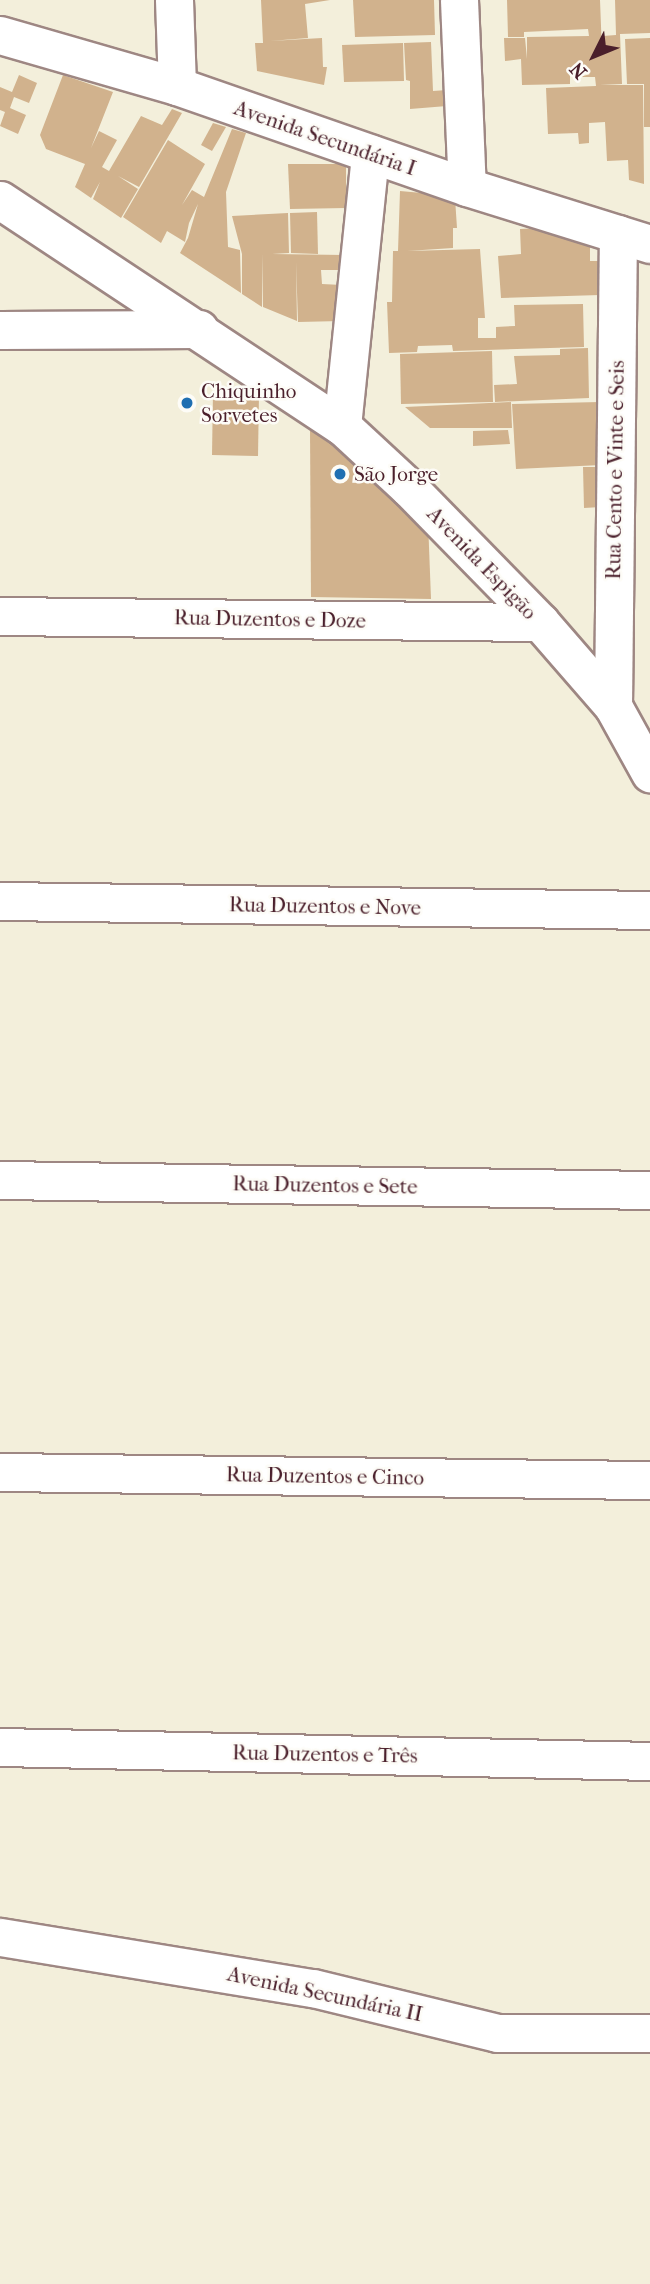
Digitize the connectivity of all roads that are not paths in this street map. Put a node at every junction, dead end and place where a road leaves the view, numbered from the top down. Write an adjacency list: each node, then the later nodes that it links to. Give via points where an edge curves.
1 (174, 0): 4 (street)
2 (459, 0): 6 (street)
3 (0, 34): 4 (street, Avenida Secundária I)
4 (177, 86): 5 (street, Avenida Secundária I)
5 (370, 153): 6 (street, Avenida Secundária I); 11 (street)
6 (467, 187): 8 (street, Avenida Secundária I)
7 (0, 200): 10 (street, Avenida Espigão)
8 (634, 239): 14 (street, Rua Cento e Vinte e Seis)
9 (0, 330): 10 (street)
10 (199, 330): 11 (street, Avenida Espigão)
11 (342, 426): 13 (street, Avenida Espigão)
12 (0, 616): 13 (street, Rua Duzentos e Doze)
13 (540, 622): 14 (street, Avenida Espigão)
14 (613, 706): 15 (street, Avenida Espigão)
15 (650, 773)
16 (0, 901): 17 (street, Rua Duzentos e Nove)
17 (650, 910)
18 (0, 1180): 19 (street, Rua Duzentos e Sete)
19 (650, 1190)
20 (0, 1472): 21 (street, Rua Duzentos e Cinco)
21 (650, 1480)
22 (0, 1747): 23 (street, Rua Duzentos e Três)
23 (650, 1761)
24 (0, 1937): 25 (street, Avenida Secundária II, via 313,1988 497,2033)
25 (650, 2033)

